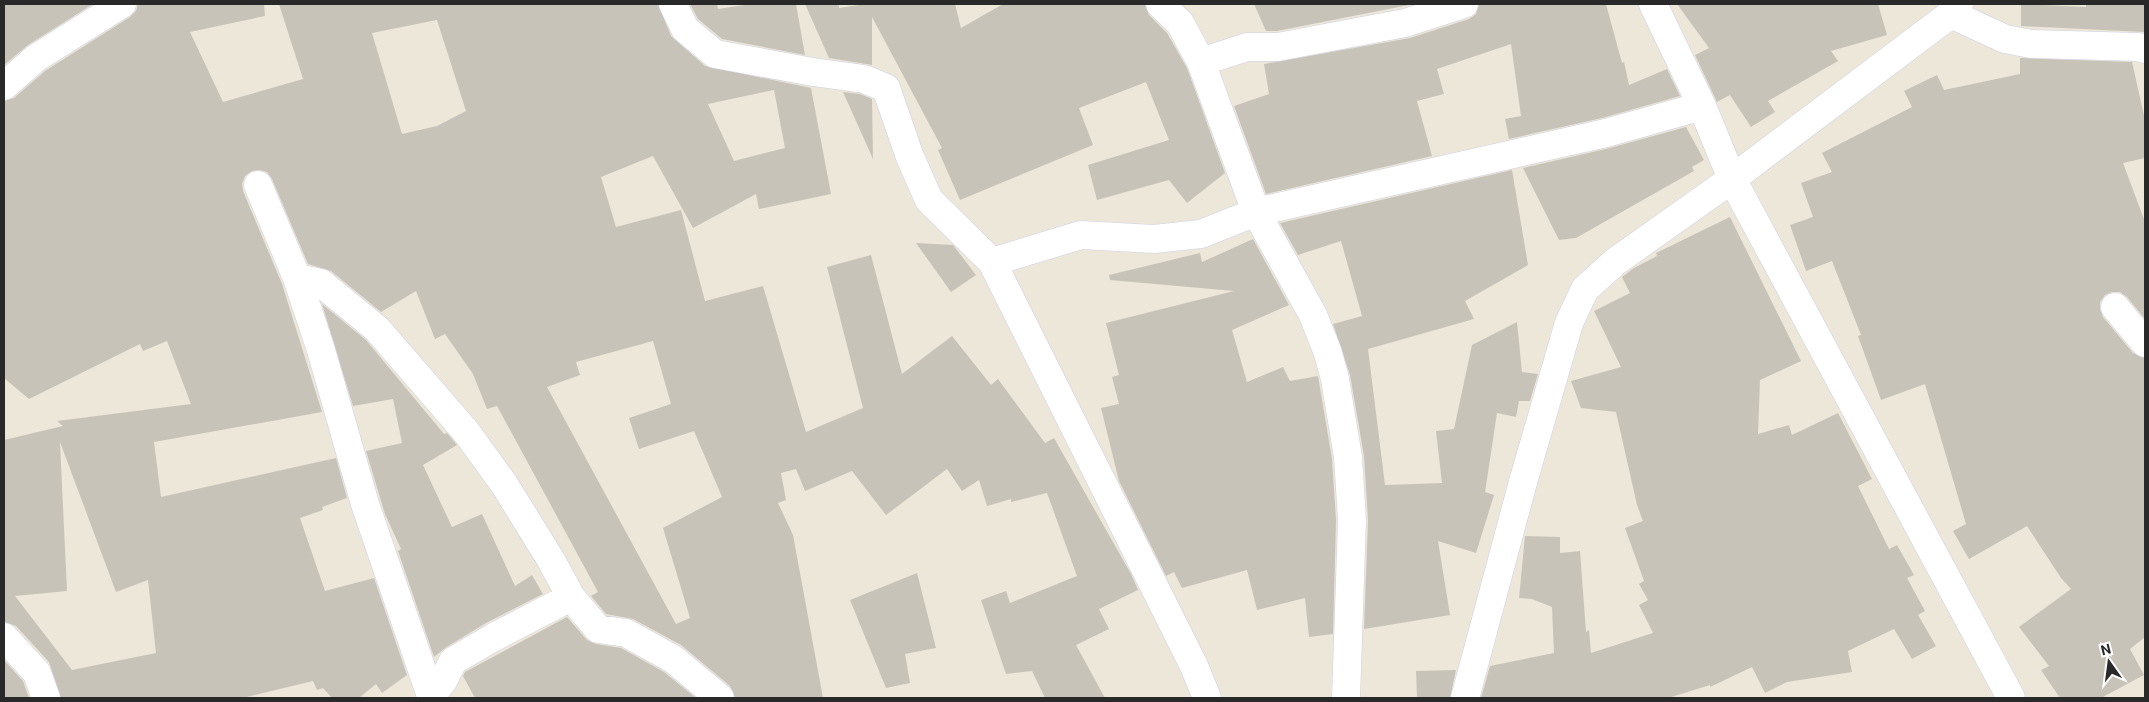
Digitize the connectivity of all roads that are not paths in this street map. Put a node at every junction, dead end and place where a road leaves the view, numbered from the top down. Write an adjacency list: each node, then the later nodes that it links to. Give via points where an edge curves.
1 (122, 4): 9 (street, via 36,58)
2 (673, 4): 14 (street, via 685,29 715,54 864,79 886,88 929,200)
3 (1160, 4): 8 (street, via 1180,23)
4 (1464, 4): 8 (street, via 1406,23 1278,48 1247,47)
5 (1653, 4): 10 (street)
6 (1955, 9): 7 (street, via 2005,39 2031,44); 11 (street)
7 (2145, 49)
8 (1201, 62): 13 (street)
9 (4, 86)
10 (1702, 106): 11 (street); 13 (street, via 1589,137)
11 (1732, 179): 25 (street, via 1615,262 1585,289 1566,333); 26 (street)
12 (258, 185): 15 (street)
13 (1256, 212): 14 (street, via 1201,234 1154,239 1081,235); 24 (street, via 1313,315 1335,379 1348,457 1352,520)
14 (992, 262): 23 (street)
15 (297, 278): 18 (street, via 321,283 377,329 467,433 504,484); 20 (street, via 365,504)
16 (2115, 307): 17 (street)
17 (2145, 343)
18 (570, 597): 20 (street, via 453,661); 22 (street, via 598,629 626,633 665,655 695,675)
19 (4, 637): 21 (street, via 37,673)
20 (431, 697)
21 (46, 698)
22 (720, 698)
23 (1207, 698)
24 (1346, 698)
25 (1465, 698)
26 (2011, 698)

